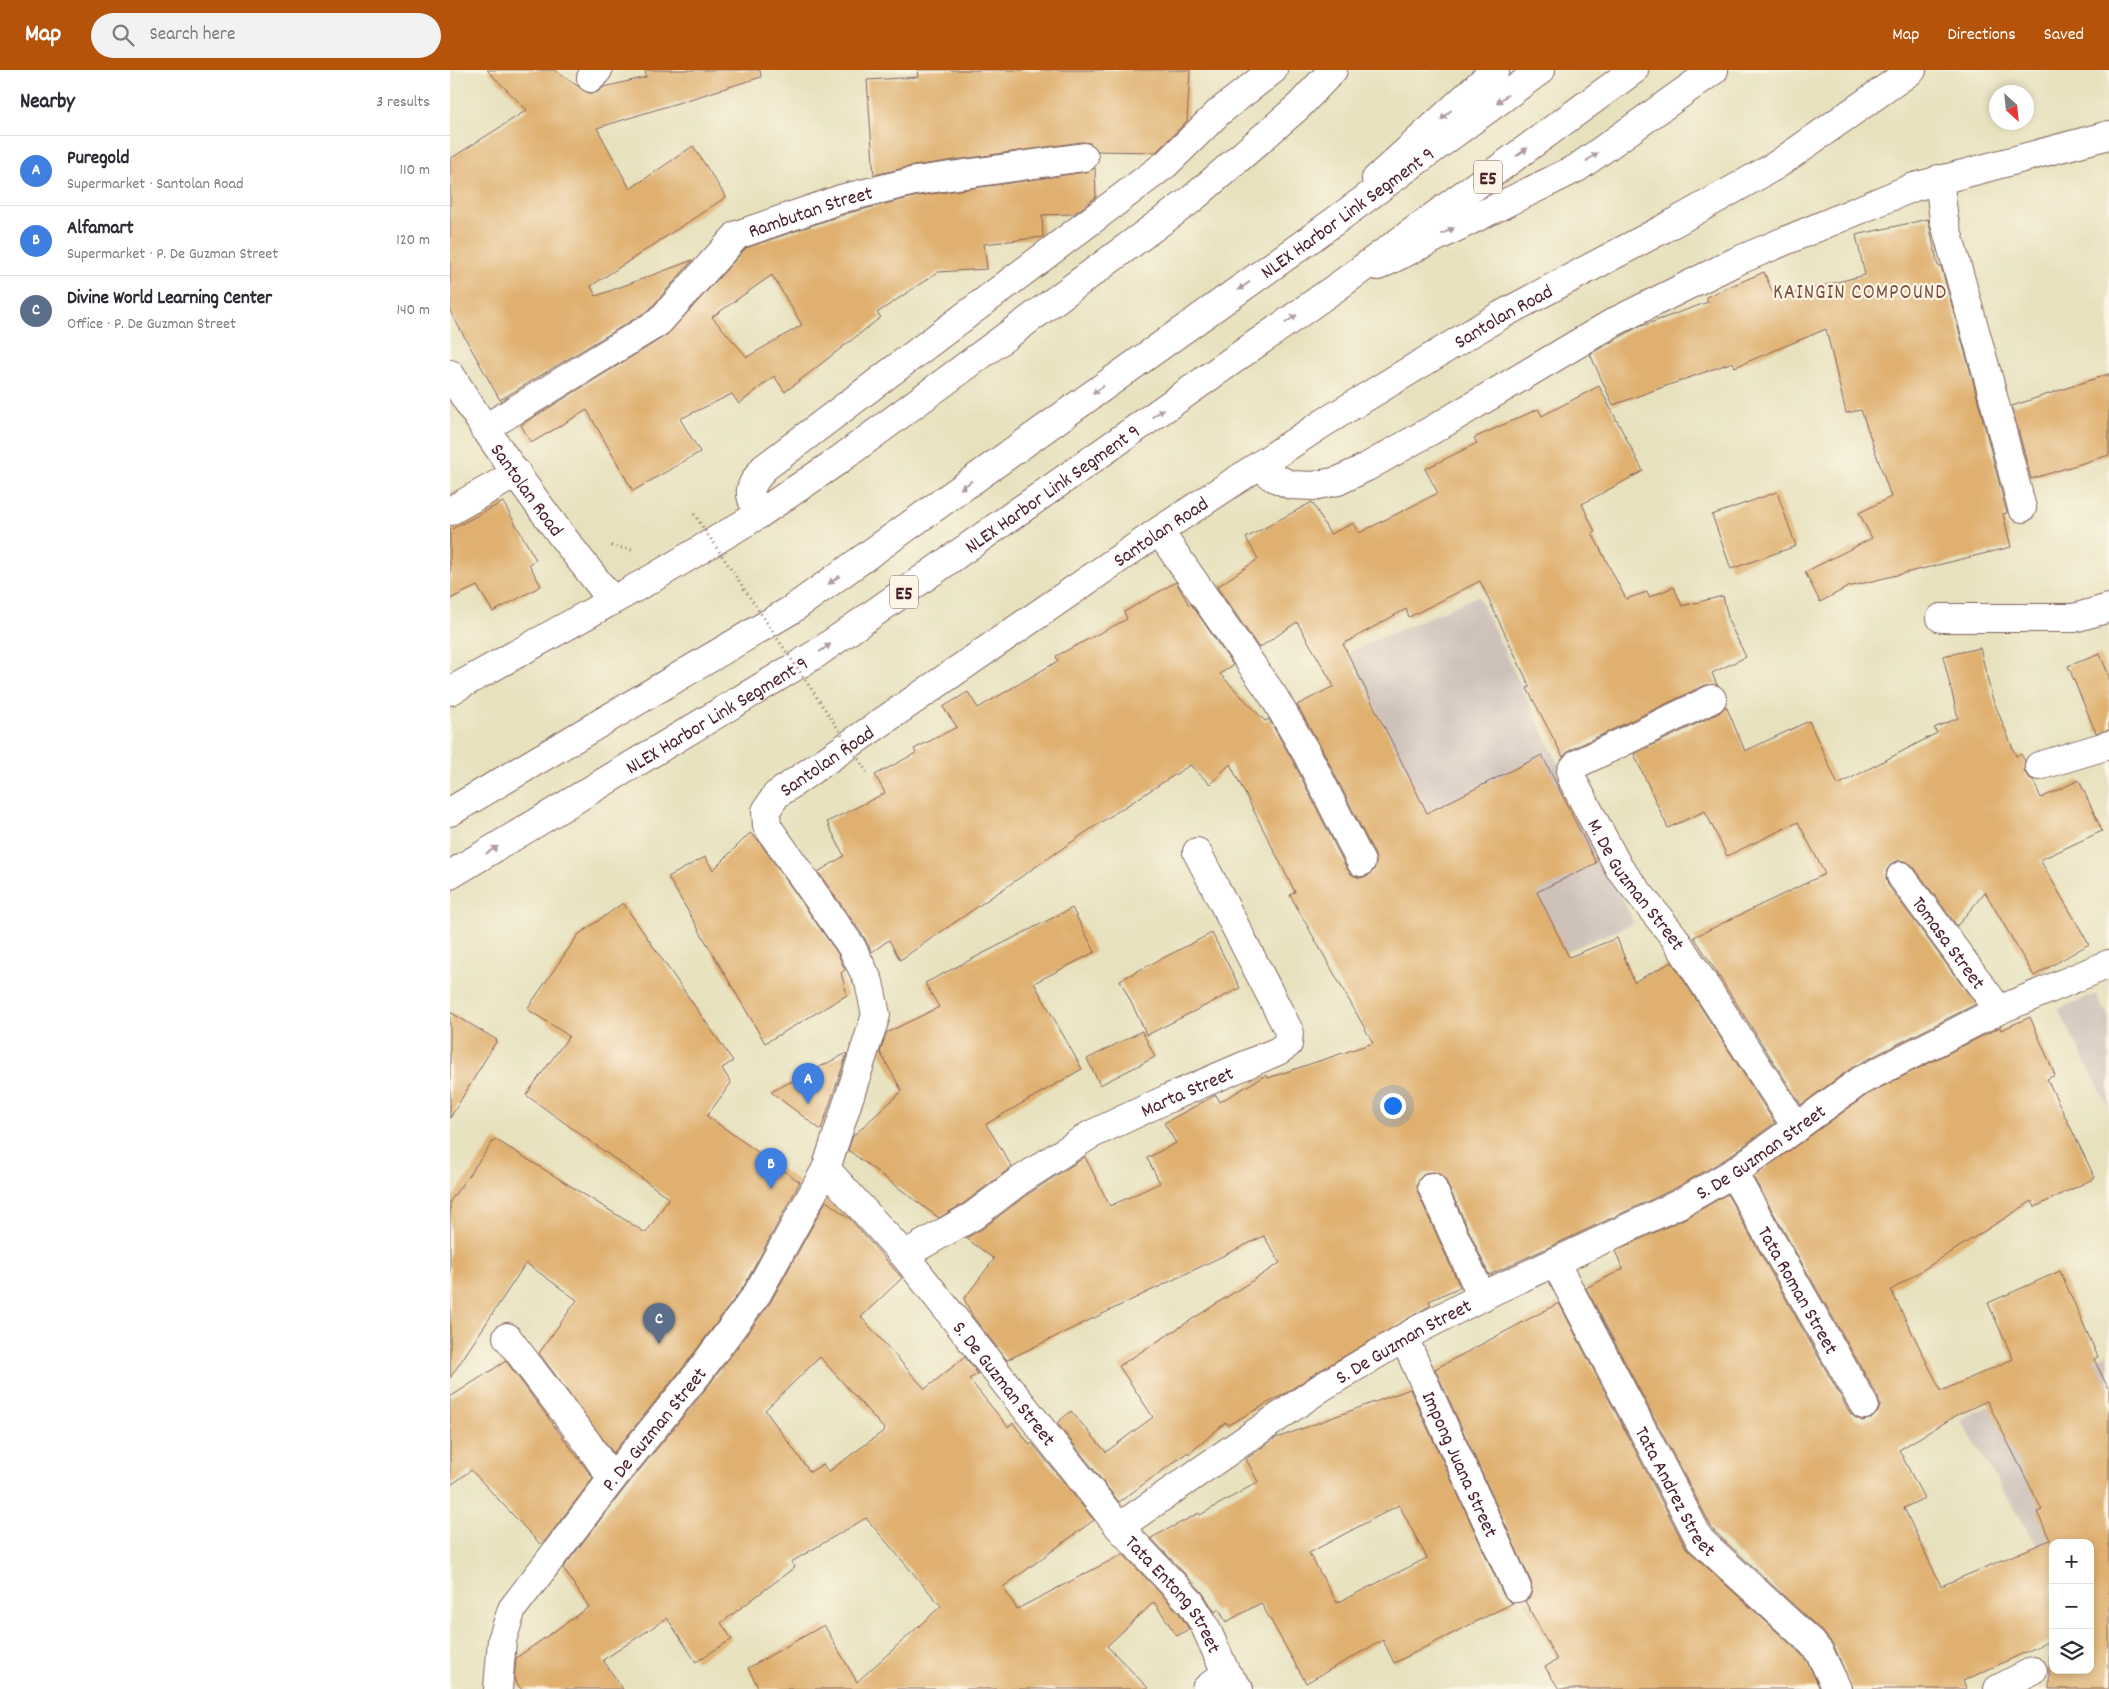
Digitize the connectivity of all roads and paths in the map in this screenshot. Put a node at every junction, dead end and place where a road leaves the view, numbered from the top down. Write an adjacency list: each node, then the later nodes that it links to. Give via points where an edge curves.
1 (1273, 70): 20 (main road, via 1219,112 1166,164 764,468 752,483 749,494)
2 (1333, 70): 20 (main road, via 1299,106 1192,199 839,460)
3 (1495, 70): 11 (main road, E5, one-way to 11)
4 (1541, 70): 11 (main road, NLEX Harbor Link Segment 9 / E5, one-way to 11)
5 (1634, 70): 12 (main road, NLEX Harbor Link Segment 9 / E5, one-way to 5)
6 (1714, 70): 12 (main road, E5, one-way to 6, via 1577,168)
7 (1912, 70): 15 (main road, Santolan Road, via 1775,166 1501,315 1325,422)
8 (2109, 135): 10 (main road)
9 (1084, 157): 14 (main road, Rambutan Street, via 915,181 844,198 737,235 659,322)
10 (1939, 180): 15 (main road, via 1914,187 1737,261 1614,322 1338,481 1313,486 1291,485 1271,476); 17 (main road, via 1944,220)
11 (1313, 237): 30 (main road, NLEX Harbor Link Segment 9 / E5, one-way to 30, via 791,610)
12 (1341, 284): 33 (main road, NLEX Harbor Link Segment 9 / E5, one-way to 12, via 816,654)
13 (450, 374): 14 (main road, Santolan Road)
14 (484, 429): 16 (main road, Santolan Road)
15 (1261, 465): 21 (main road, Santolan Road)
16 (517, 474): 18 (main road); 22 (main road, Santolan Road)
17 (2022, 508)
18 (450, 511)
19 (694, 514): 29 (path, bridge)
20 (758, 515): 22 (main road)
21 (1158, 531): 32 (main road, via 1274,698 1307,754); 38 (main road, Santolan Road, via 776,796 766,811 768,826 851,946 869,982 876,1016)
22 (612, 600): 25 (main road)
23 (2109, 608): 24 (main road, via 2074,618)
24 (1941, 618)
25 (450, 691)
26 (1712, 699): 37 (main road, M. De Guzman Street, via 1577,764 1571,771 1572,779 1619,868 1674,937)
27 (2109, 745): 28 (main road)
28 (2039, 766)
29 (867, 772)
30 (450, 812)
31 (1196, 852): 41 (main road, Marta Street, via 1289,1031 1288,1044 1090,1135 972,1216)
32 (1361, 862)
33 (450, 875)
34 (1901, 876): 36 (main road, Tomasa Street)
35 (2109, 964): 36 (main road, S. De Guzman Street)
36 (1999, 1010): 37 (main road, S. De Guzman Street, via 1860,1081)
37 (1797, 1128): 39 (main road, S. De Guzman Street)
38 (826, 1169): 41 (main road, S. De Guzman Street); 47 (main road, P. De Guzman Street, via 757,1294 697,1375)
39 (1732, 1173): 42 (main road, S. De Guzman Street, via 1681,1203); 46 (main road, Tata Roman Street)
40 (1432, 1187): 43 (main road)
41 (904, 1255): 48 (main road, S. De Guzman Street)
42 (1555, 1262): 43 (main road, S. De Guzman Street); 53 (main road, Tata Andrez Street, via 1700,1540 1812,1643)
43 (1482, 1297): 45 (main road, S. De Guzman Street)
44 (507, 1337): 47 (main road)
45 (1404, 1338): 48 (main road, S. De Guzman Street, via 1322,1386); 49 (main road, Impong Juana Street)
46 (1864, 1405)
47 (612, 1478): 52 (main road, P. De Guzman Street, via 512,1609 502,1640)
48 (1119, 1527): 51 (main road, Tata Entong Street, via 1191,1603 1204,1624)
49 (1517, 1588)
50 (2033, 1671): 54 (main road)
51 (1224, 1684)
52 (498, 1689)
53 (1837, 1689)
54 (1998, 1689)

